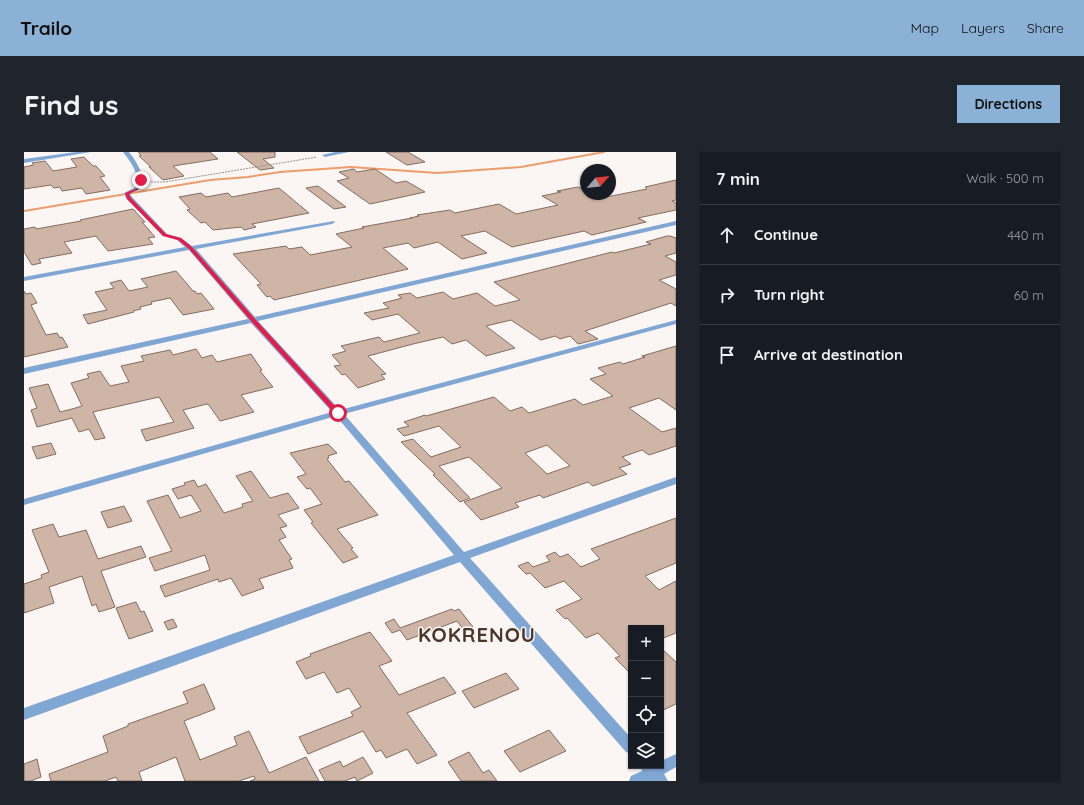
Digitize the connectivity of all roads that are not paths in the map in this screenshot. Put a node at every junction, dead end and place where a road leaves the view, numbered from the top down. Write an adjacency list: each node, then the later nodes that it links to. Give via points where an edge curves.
1 (88, 152): 5 (street)
2 (126, 152): 8 (street, via 141,180 140,188 127,193 129,198 165,235 179,239)
3 (346, 152): 4 (street)
4 (325, 155)
5 (24, 161)
6 (332, 222): 8 (street)
7 (676, 223): 10 (street)
8 (191, 248): 9 (street); 10 (street)
9 (24, 279)
10 (253, 320): 12 (street); 13 (street)
11 (676, 322): 13 (street)
12 (24, 371)
13 (338, 413): 15 (street); 16 (street)
14 (676, 480): 16 (street)
15 (24, 502)
16 (461, 556): 17 (street); 18 (street)
17 (24, 714)
18 (628, 745)
19 (676, 760): 20 (street)
20 (654, 773): 21 (street)
21 (636, 781)

